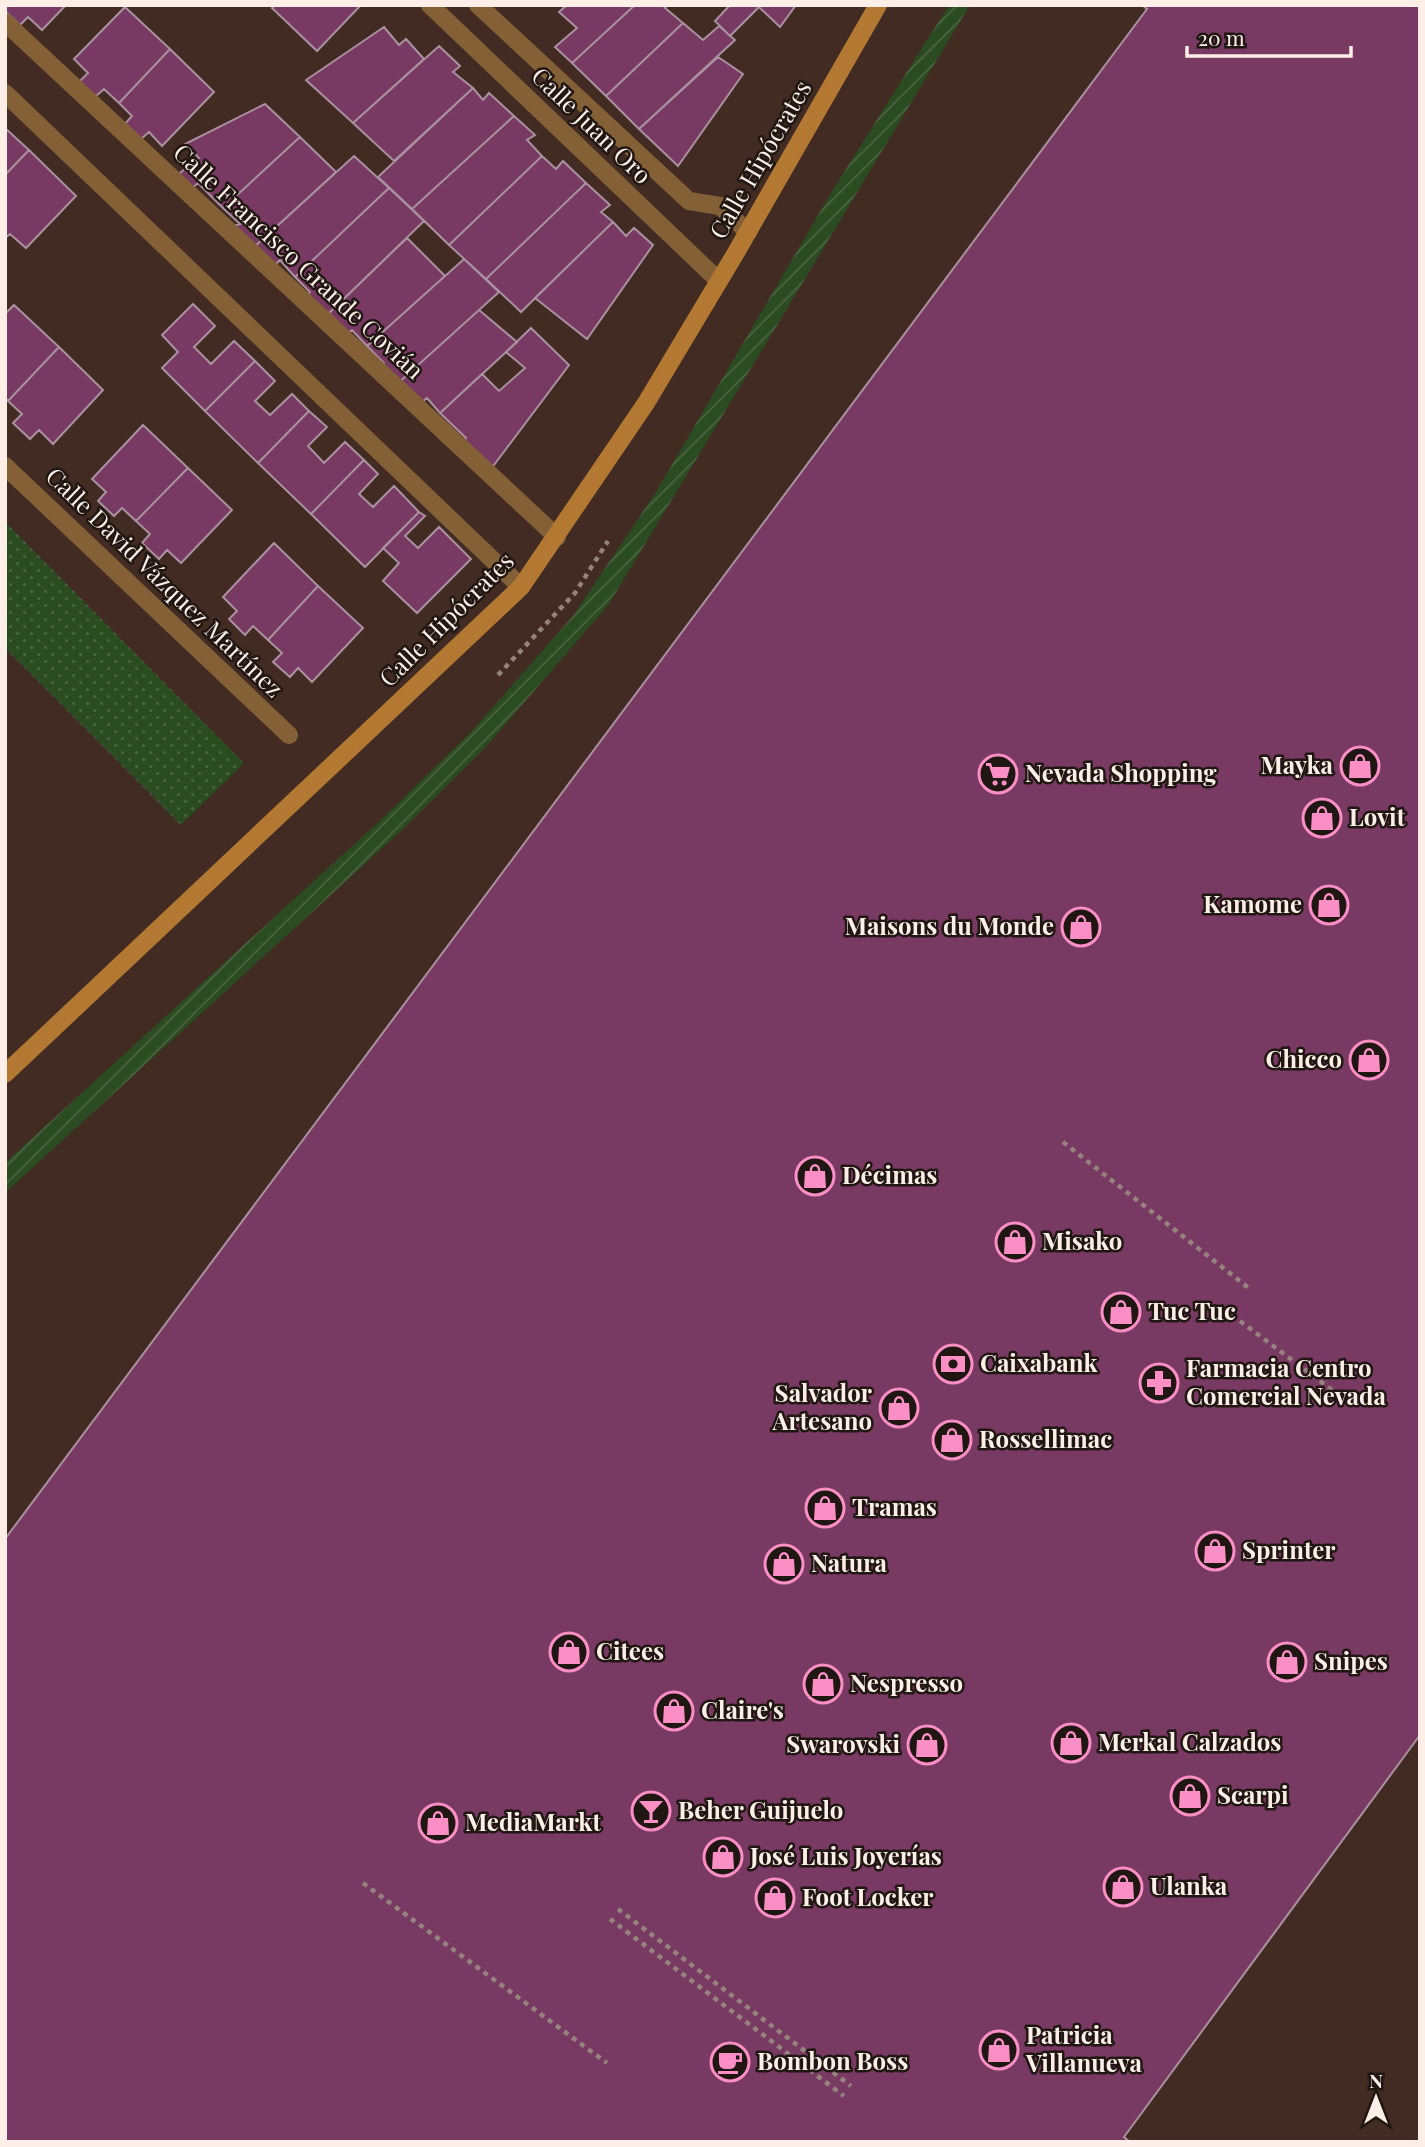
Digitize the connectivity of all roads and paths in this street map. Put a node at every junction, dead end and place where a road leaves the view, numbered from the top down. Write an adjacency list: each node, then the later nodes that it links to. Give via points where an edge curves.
1 (430, 5): 7 (street, Calle Juan Oro)
2 (478, 5): 6 (street, Calle Juan Oro, via 689,201 720,205)
3 (878, 5): 6 (street, Calle Hipócrates)
4 (5, 22): 9 (street, Calle Francisco Grande Covián)
5 (5, 93): 11 (street)
6 (748, 232): 7 (street, Calle Hipócrates)
7 (719, 281): 9 (street, Calle Hipócrates, via 646,403)
8 (5, 466): 13 (street, Calle David Vázquez Martínez)
9 (556, 537): 11 (street, Calle Hipócrates)
10 (608, 541): 12 (path, via 575,593)
11 (521, 587): 14 (street, Calle Hipócrates)
12 (498, 675)
13 (289, 735)
14 (5, 1074)
15 (1063, 1142): 16 (path)
16 (1250, 1289)
17 (1232, 1315): 18 (path)
18 (1336, 1393)
19 (363, 1883): 22 (path)
20 (618, 1909): 23 (path)
21 (610, 1919): 24 (path)
22 (607, 2063)
23 (851, 2086)
24 (844, 2096)

